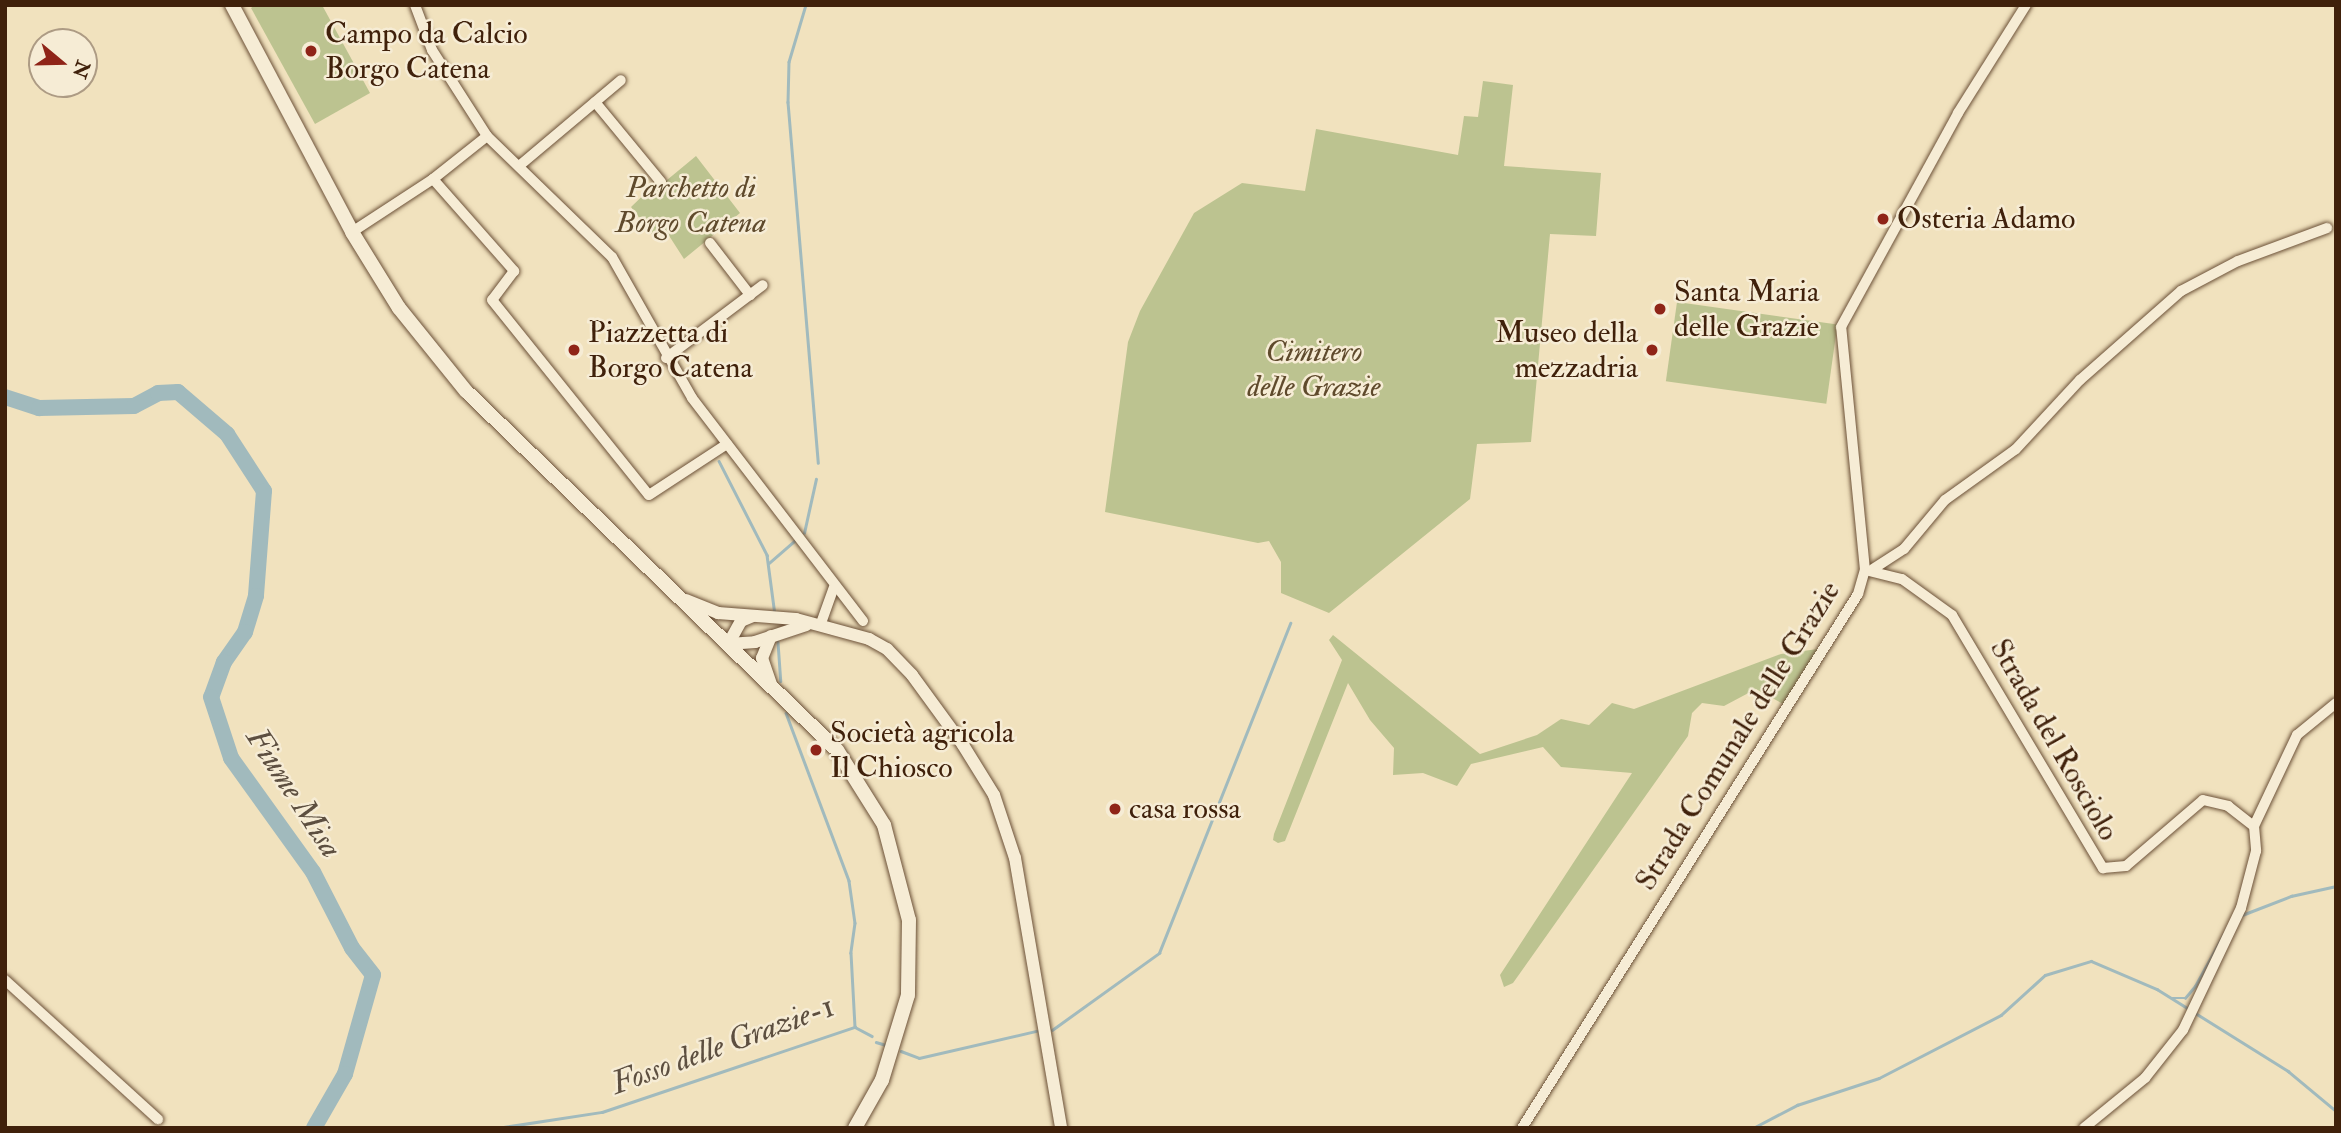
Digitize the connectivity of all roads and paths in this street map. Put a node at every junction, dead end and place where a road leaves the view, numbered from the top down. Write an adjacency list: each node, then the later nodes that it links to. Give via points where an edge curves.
1 (232, 5): 11 (main road)
2 (415, 5): 6 (street, via 432,50)
3 (2026, 5): 17 (street, Strada Comunale delle Grazie, via 1958,113 1841,327)
4 (621, 80): 5 (street)
5 (595, 102): 7 (street); 9 (street)
6 (487, 136): 7 (street); 8 (street)
7 (519, 166): 15 (street, via 612,257)
8 (433, 179): 11 (street); 16 (street, via 514,271 492,300 649,495)
9 (661, 182)
10 (2327, 228): 17 (street, via 2238,261 2180,291 2080,380 2016,449 1945,500 1904,549)
11 (352, 232): 19 (main road, via 399,308 466,391)
12 (710, 243): 14 (street)
13 (763, 285): 14 (street)
14 (750, 295): 15 (street)
15 (666, 358): 16 (street)
16 (727, 444): 18 (street)
17 (1869, 569): 27 (street, Strada del Rosciolo, via 1909,583 1952,615 2103,868 2126,866 2203,800 2228,806); 32 (street, Strada Comunale delle Grazie, via 1858,594)
18 (834, 587): 21 (street); 22 (street)
19 (674, 593): 20 (street, via 702,609); 24 (main road)
20 (753, 616): 22 (street); 24 (street, via 741,621)
21 (863, 621)
22 (820, 626): 23 (street, via 801,625); 31 (street, via 852,633 887,649 912,675 994,795 1015,858)
23 (771, 636): 24 (street); 25 (street, via 763,667)
24 (728, 644): 25 (main road)
25 (775, 691): 30 (main road, via 837,750 858,780 884,825 905,892 908,995 882,1080)
26 (2336, 703): 27 (street, via 2297,735)
27 (2253, 826): 33 (street, via 2256,851 2241,908 2183,1030 2145,1078)
28 (5, 980): 29 (street)
29 (158, 1119)
30 (855, 1128)
31 (1061, 1128)
32 (1522, 1128)
33 (2084, 1128)

